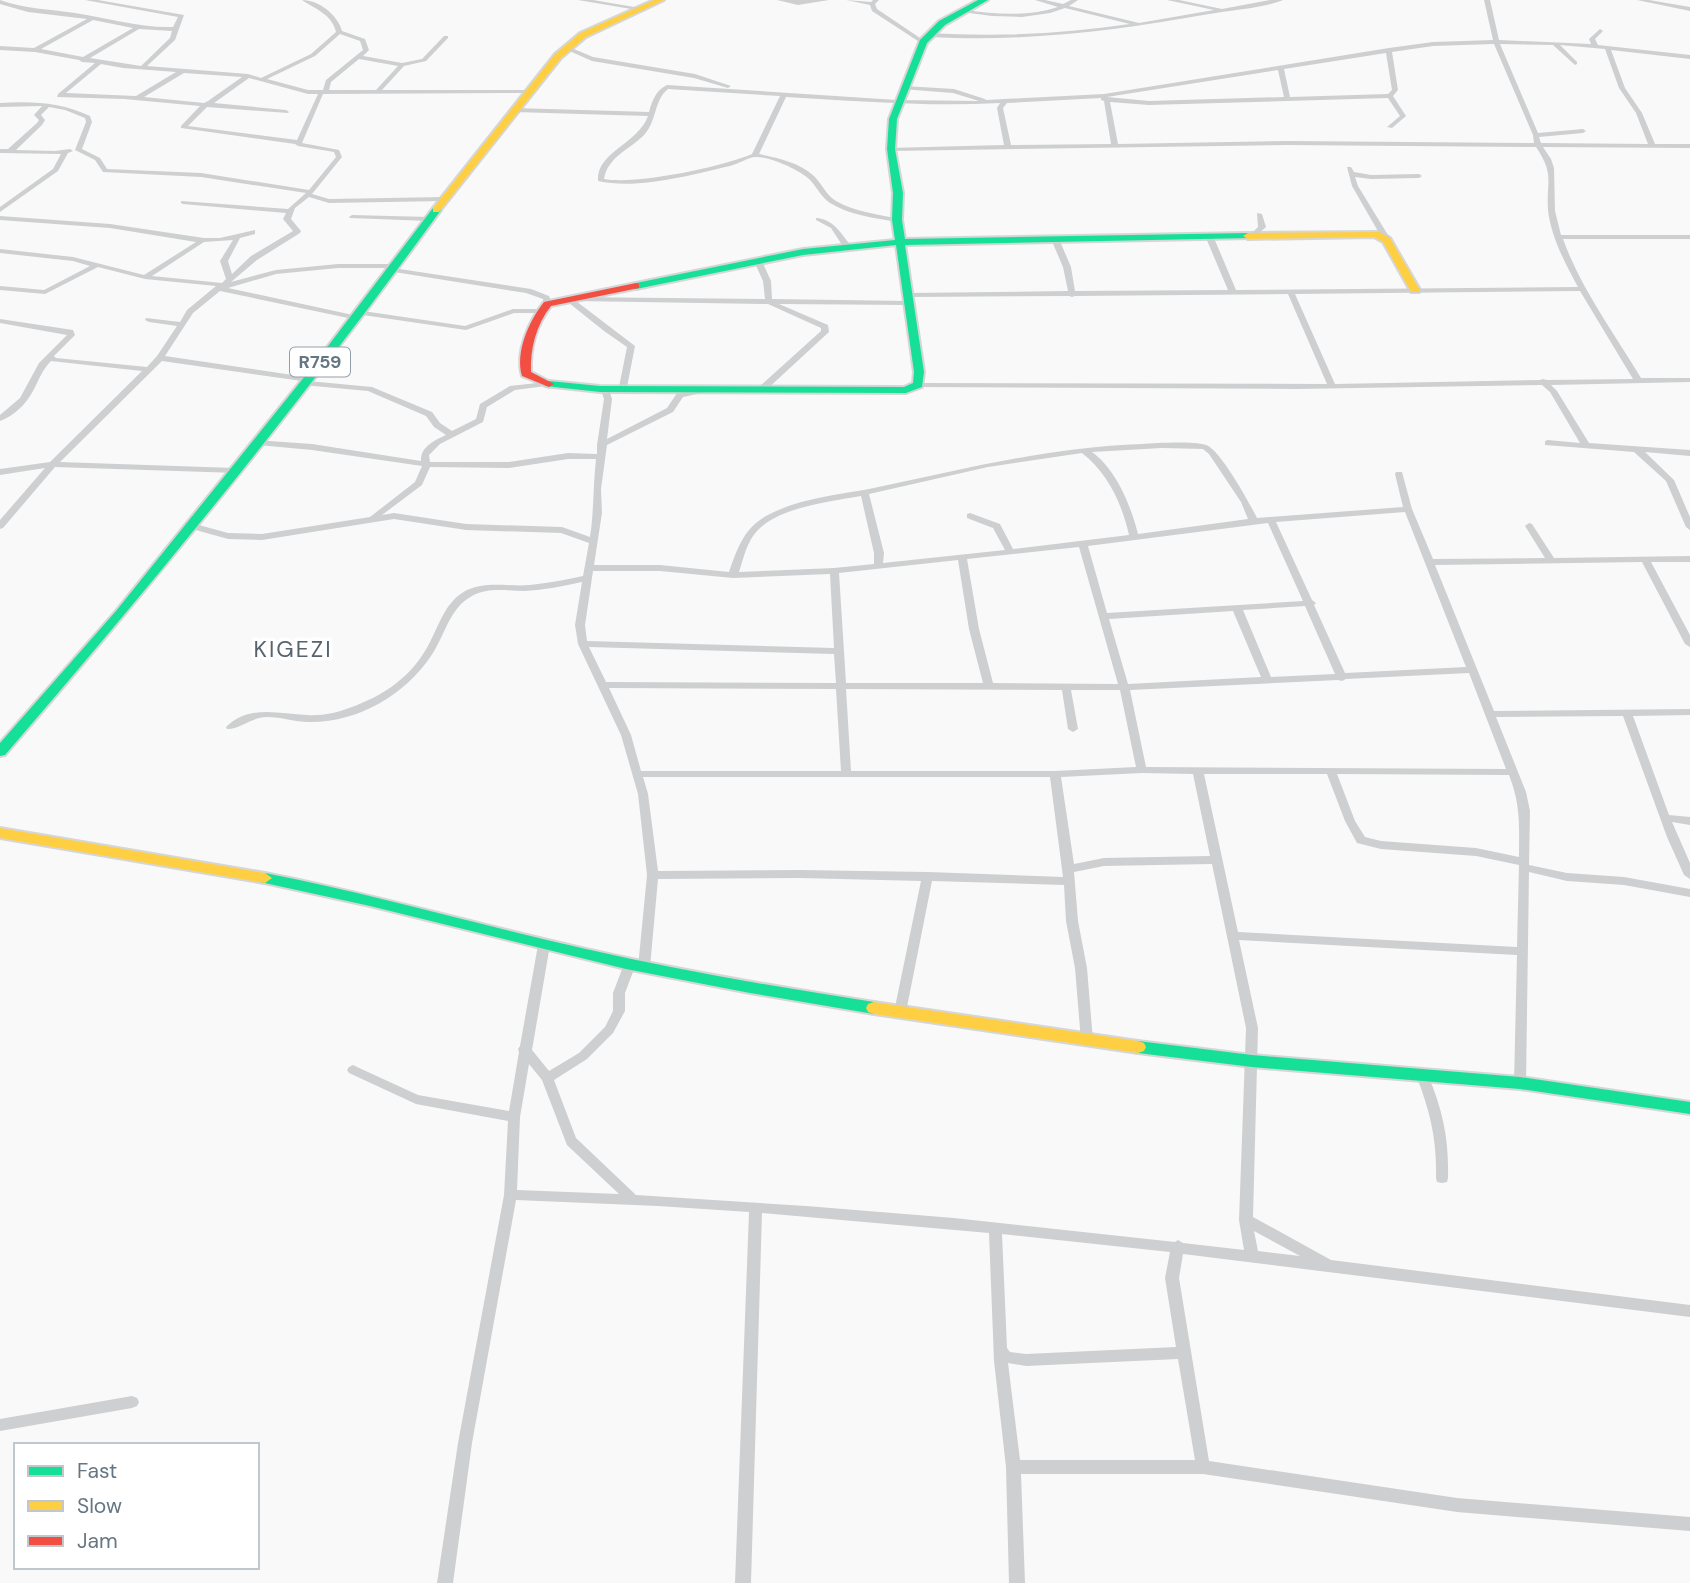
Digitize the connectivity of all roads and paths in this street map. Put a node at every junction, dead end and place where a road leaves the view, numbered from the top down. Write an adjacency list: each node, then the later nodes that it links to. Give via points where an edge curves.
1 (88, 0): 25 (street, via 179,14)
2 (305, 0): 26 (street, via 331,16)
3 (581, 0): 18 (street)
4 (660, 0): 18 (street, R759)
5 (780, 0): 6 (street)
6 (826, 0)
7 (849, 0): 16 (street)
8 (984, 0): 21 (street)
9 (1038, 0): 17 (street)
10 (1075, 0): 17 (street)
11 (1170, 0): 20 (street)
12 (1278, 0): 20 (street)
13 (1487, 0): 30 (street)
14 (1640, 0): 19 (street)
15 (1, 1): 22 (street, via 22,10)
16 (874, 2): 29 (street, via 874,10)
17 (1066, 7): 21 (street, via 1030,13); 23 (street)
18 (643, 9): 35 (street, R759, via 598,27)
19 (1690, 9)
20 (1224, 10): 23 (street)
21 (965, 12): 29 (street, via 942,23)
22 (91, 19): 24 (street); 36 (street)
23 (1144, 26): 29 (street, via 1021,38)
24 (136, 29): 25 (street); 40 (street)
25 (175, 29): 44 (street, via 173,39)
26 (339, 32): 38 (street, via 366,43); 48 (street, via 313,55)
27 (1600, 32): 32 (street, via 1592,39)
28 (446, 37): 43 (street, via 424,60)
29 (926, 39): 49 (street)
30 (1496, 42): 31 (street); 37 (street); 72 (street)
31 (1550, 43): 32 (street); 42 (street, via 1562,48)
32 (1595, 46): 33 (street)
33 (1607, 47): 39 (street); 78 (street, via 1622,88)
34 (0, 48): 36 (street)
35 (567, 48): 50 (street, R759); 51 (street, via 592,59 695,76)
36 (35, 50): 40 (street)
37 (1389, 50): 45 (street); 57 (street, via 1395,90)
38 (360, 57): 43 (street); 52 (street, via 328,80)
39 (1690, 57)
40 (82, 60): 41 (street)
41 (100, 62): 44 (street); 54 (street)
42 (1575, 63)
43 (402, 65): 53 (street)
44 (143, 67): 46 (street)
45 (1281, 68): 56 (street); 59 (street)
46 (184, 70): 47 (street); 58 (street)
47 (248, 76): 48 (street); 63 (street)
48 (263, 79): 52 (street, via 298,91)
49 (904, 88): 61 (street); 64 (street, via 954,91)
50 (529, 91): 53 (street); 67 (street, R759)
51 (751, 92): 55 (street); 69 (street, via 667,87)
52 (323, 93): 53 (street); 73 (street)
53 (376, 93)
54 (60, 95): 58 (street); 66 (street)
55 (784, 95): 61 (street); 83 (street)
56 (1090, 96): 60 (street); 62 (street)
57 (1390, 96): 59 (street); 70 (street, via 1403,116)
58 (138, 98): 63 (street)
59 (1287, 99): 60 (street)
60 (1107, 100): 75 (street)
61 (897, 102): 64 (street); 79 (street)
62 (1005, 102): 64 (street); 77 (street, via 1000,108)
63 (209, 103): 68 (street); 73 (street, via 182,126)
64 (988, 103)
65 (0, 105): 66 (street)
66 (50, 105): 74 (street, via 88,117); 81 (street, via 37,115 40,124)
67 (514, 110): 69 (street); 86 (street, R759)
68 (286, 112)
69 (650, 114): 83 (street, via 646,129 618,152 600,180 611,184 638,181)
70 (1390, 127)
71 (1583, 131): 72 (street)
72 (1536, 139): 75 (street); 78 (street); 99 (street, via 1551,165 1552,212)
73 (298, 142): 85 (street, via 340,154)
74 (78, 146): 82 (street); 85 (street, via 79,152 99,160 105,171 201,175)
75 (1115, 146): 77 (street)
76 (1690, 146): 78 (street)
77 (1008, 147): 79 (street)
78 (1653, 147)
79 (891, 149): 95 (street)
80 (0, 151): 81 (street)
81 (9, 152): 82 (street)
82 (65, 152): 88 (street, via 55,170)
83 (755, 155): 95 (street, via 789,163 813,178 822,194 834,202)
84 (1419, 176): 103 (street, via 1371,177 1350,171)
85 (309, 193): 86 (street, via 329,201); 89 (street)
86 (444, 199): 93 (street, R759)
87 (183, 202): 89 (street)
88 (0, 210)
89 (290, 211): 112 (street, via 287,219 297,232 254,258)
90 (1258, 214): 97 (street, via 1262,228)
91 (352, 217): 93 (street)
92 (0, 218): 104 (street, via 124,228)
93 (429, 219): 110 (street, R759)
94 (818, 219): 106 (street, via 833,227)
95 (897, 220): 105 (street)
96 (253, 232): 101 (street)
97 (1253, 236): 98 (street); 103 (street, via 1376,234)
98 (1210, 237): 102 (street); 117 (street)
99 (1560, 237): 100 (street); 114 (street)
100 (1690, 237)
101 (237, 239): 104 (street); 112 (street, via 225,261)
102 (1055, 239): 105 (street); 118 (street)
103 (1387, 240): 115 (street)
104 (201, 242): 111 (street)
105 (902, 242): 106 (street); 120 (street)
106 (847, 246): 108 (street)
107 (0, 251): 109 (street)
108 (758, 261): 119 (street); 121 (street)
109 (95, 266): 111 (street); 113 (street, via 45,292)
110 (389, 268): 112 (street, via 310,268); 122 (street, via 528,291 546,298); 123 (street, R759)
111 (145, 278): 112 (street)
112 (224, 284): 123 (street); 126 (street)
113 (0, 288)
114 (1581, 289): 115 (street); 130 (street)
115 (1415, 290): 116 (street)
116 (1290, 291): 117 (street); 137 (street)
117 (1233, 292): 118 (street)
118 (1072, 295): 120 (street)
119 (568, 299): 121 (street); 122 (street); 138 (street, via 631,346)
120 (908, 299): 121 (street); 136 (street)
121 (772, 303): 139 (street, via 822,323 825,332)
122 (545, 307): 123 (street, via 513,311 467,328 388,314); 134 (street, via 524,370)
123 (354, 315): 132 (street, R759)
124 (149, 320): 126 (street)
125 (0, 321): 127 (street, via 71,333)
126 (180, 324): 128 (street)
127 (50, 358): 129 (street); 142 (street, via 40,367 28,393)
128 (160, 358): 129 (street); 132 (street)
129 (146, 369): 151 (street)
130 (1638, 380): 131 (street); 133 (street)
131 (1685, 380): 135 (street)
132 (304, 381): 143 (street, via 369,389 429,414); 144 (street, R759)
133 (1543, 381): 137 (street); 146 (street)
134 (546, 384): 140 (street); 143 (street, via 502,392 483,406 480,421)
135 (1690, 385)
136 (918, 386): 137 (street); 139 (street, via 906,390)
137 (1332, 386)
138 (623, 387): 140 (street); 141 (street)
139 (762, 388): 141 (street)
140 (600, 389): 148 (street, via 608,399)
141 (705, 390): 148 (street, via 680,395 670,410)
142 (0, 419)
143 (452, 435): 152 (street, via 429,449)
144 (258, 442): 152 (street); 153 (street, R759)
145 (1548, 443): 146 (street)
146 (1586, 446): 147 (street)
147 (1637, 450): 150 (street); 166 (street, via 1670,480)
148 (601, 451): 152 (street, via 509,465); 168 (street)
149 (1086, 452): 156 (street, via 1010,460); 162 (street, via 1205,447); 167 (street, via 1096,458 1119,497)
150 (1690, 453)
151 (53, 464): 153 (street); 154 (street); 158 (street)
152 (424, 464): 160 (street, via 419,483)
153 (233, 471): 163 (street, R759)
154 (0, 472)
155 (1399, 474): 157 (street)
156 (864, 492): 176 (street); 179 (street, via 761,523 746,537)
157 (1408, 509): 161 (street); 175 (street)
158 (4, 516): 164 (street)
159 (970, 516): 170 (street, via 997,526)
160 (374, 517): 163 (street, via 262,537 228,536); 168 (street, via 435,520 466,527 562,530)
161 (1271, 520): 162 (street); 180 (street, via 1286,560)
162 (1254, 522): 167 (street)
163 (188, 525): 199 (street, R759, via 120,614)
164 (0, 526)
165 (1529, 526): 174 (street)
166 (1690, 527)
167 (1134, 537): 169 (street)
168 (592, 541): 178 (street)
169 (1083, 544): 170 (street); 182 (street)
170 (1011, 553): 171 (street)
171 (961, 559): 176 (street); 191 (street)
172 (1644, 559): 173 (street); 174 (street); 184 (street)
173 (1690, 559)
174 (1550, 561): 175 (street)
175 (1430, 562): 186 (street)
176 (878, 565): 177 (street)
177 (834, 571): 179 (street); 185 (street)
178 (587, 573): 179 (street, via 660,568); 183 (street, via 580,625); 197 (street, via 543,586 483,587 468,593 455,601 432,648 415,668 390,694 375,702 322,718 257,714)
179 (733, 575)
180 (1311, 603): 181 (street); 187 (street)
181 (1237, 608): 182 (street); 188 (street)
182 (1104, 616): 193 (street)
183 (583, 644): 185 (street); 189 (street)
184 (1690, 644)
185 (840, 651): 190 (street)
186 (1472, 670): 187 (street); 196 (street)
187 (1342, 678): 188 (street)
188 (1267, 679): 193 (street)
189 (603, 685): 190 (street); 204 (street, via 626,735)
190 (842, 687): 191 (street); 203 (street)
191 (989, 687): 192 (street)
192 (1066, 687): 193 (street); 198 (street)
193 (1124, 687): 200 (street)
194 (1690, 712): 195 (street)
195 (1627, 713): 196 (street); 207 (street)
196 (1490, 714): 202 (street)
197 (231, 727)
198 (1073, 729)
199 (0, 752)
200 (1142, 771): 201 (street); 205 (street)
201 (1198, 771): 206 (street); 210 (street)
202 (1513, 772): 206 (street); 211 (street, via 1525,811)
203 (846, 773): 204 (street); 205 (street)
204 (637, 774): 212 (street)
205 (1055, 774): 213 (street)
206 (1332, 774): 211 (street, via 1361,839 1381,845 1476,852)
207 (1666, 818): 208 (street); 214 (street)
208 (1690, 821)
209 (0, 832): 218 (street, via 280,881 419,911)
210 (1218, 859): 213 (street, via 1104,862); 217 (street)
211 (1523, 864): 216 (street, via 1567,877); 219 (street)
212 (653, 875): 215 (street); 220 (street)
213 (1068, 875): 215 (street); 222 (street)
214 (1690, 875)
215 (928, 876): 221 (street)
216 (1690, 893)
217 (1234, 936): 219 (street); 224 (street, via 1252,1028)
218 (544, 945): 220 (street); 223 (street)
219 (1522, 951): 228 (street)
220 (637, 966): 221 (street); 227 (street, via 619,993 619,1010 609,1030 583,1056)
221 (900, 1012): 222 (street)
222 (1087, 1041): 224 (street)
223 (524, 1049): 227 (street); 230 (street)
224 (1252, 1061): 226 (street); 235 (street)
225 (353, 1070): 230 (street, via 416,1099)
226 (1422, 1075): 228 (street); 231 (street, via 1444,1139)
227 (547, 1078): 233 (street, via 571,1141)
228 (1520, 1083): 229 (street)
229 (1690, 1108)
230 (514, 1117): 232 (street)
231 (1442, 1178)
232 (510, 1195): 233 (street); 248 (street)
233 (631, 1198): 234 (street)
234 (756, 1209): 236 (street); 249 (street)
235 (1246, 1220): 238 (street); 239 (street)
236 (995, 1228): 237 (street); 241 (street)
237 (1178, 1246): 238 (street); 242 (street, via 1172,1278)
238 (1252, 1256): 239 (street)
239 (1329, 1266): 240 (street)
240 (1690, 1311)
241 (1001, 1352): 242 (street, via 1026,1360); 245 (street)
242 (1183, 1353): 246 (street)
243 (132, 1402): 244 (street)
244 (0, 1425)
245 (1013, 1467): 246 (street); 250 (street)
246 (1203, 1467): 247 (street, via 1457,1505)
247 (1690, 1524)
248 (445, 1583)
249 (743, 1583)
250 (1017, 1583)

